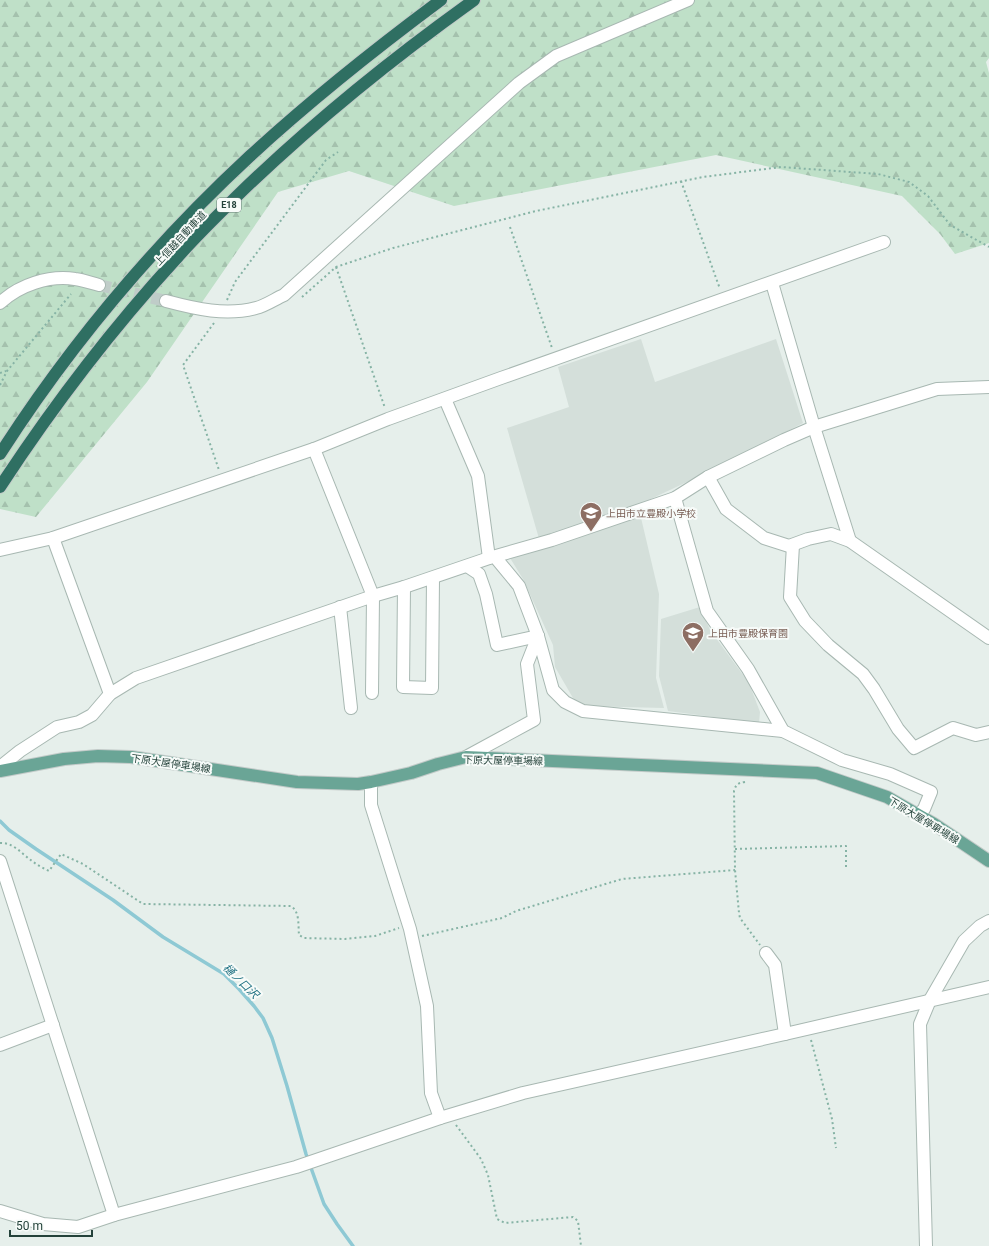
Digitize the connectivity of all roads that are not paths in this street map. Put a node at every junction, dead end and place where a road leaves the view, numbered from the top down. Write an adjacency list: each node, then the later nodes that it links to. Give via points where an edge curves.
1 (440, 0): 13 (highway, 上信越自動車道 / E18, via 301,111 249,157 162,245 80,342)
2 (474, 0): 15 (highway, 上信越自動車道 / E18, via 351,94 310,129 177,257 60,401)
3 (688, 0): 7 (street, via 556,56 519,83 284,295 257,308 229,312 195,309)
4 (884, 242): 5 (street)
5 (772, 283): 10 (street); 11 (street)
6 (99, 285): 8 (street, via 75,278 38,281)
7 (166, 301)
8 (0, 303)
9 (989, 387): 11 (street, via 937,389)
10 (445, 399): 12 (street); 21 (street, via 478,476)
11 (814, 427): 14 (street); 18 (street)
12 (314, 449): 17 (street); 25 (street)
13 (0, 454)
14 (708, 477): 16 (street); 19 (street, via 726,509 764,538)
15 (0, 487)
16 (675, 498): 21 (street); 32 (street, via 707,611 748,669)
17 (53, 538): 20 (street); 30 (street)
18 (850, 541): 19 (street, via 830,534); 28 (street)
19 (793, 545): 33 (street, via 790,597 805,621 828,646 863,674 898,729 914,748 952,728 976,735)
20 (0, 550)
21 (492, 558): 22 (street); 27 (street, via 519,586)
22 (467, 566): 23 (street); 27 (street, via 479,574 497,645)
23 (433, 578): 24 (street); 24 (street, via 432,688 403,687)
24 (404, 588): 25 (street)
25 (373, 596): 26 (street); 29 (street)
26 (340, 607): 30 (street, via 136,678); 31 (street)
27 (538, 636): 32 (street, via 553,690 565,702 583,711); 34 (street, via 526,664 534,720)
28 (989, 638)
29 (372, 693)
30 (110, 694): 35 (street, via 92,715 79,722 57,727)
31 (351, 708)
32 (783, 731): 38 (street, via 842,760 890,774 931,792 924,809)
33 (989, 732)
34 (466, 757): 37 (main road, 下原大屋停車場線); 38 (main road, 下原大屋停車場線, via 817,773 887,797)
35 (0, 767)
36 (0, 771): 37 (main road, 下原大屋停車場線, via 64,759 98,756 131,757 297,782)
37 (371, 782): 48 (street, via 371,805 413,938 427,1006 431,1093)
38 (918, 815): 40 (main road, 下原大屋停車場線)
39 (0, 861): 45 (street)
40 (989, 861)
41 (989, 921): 44 (street, via 964,941)
42 (766, 953): 46 (street, via 775,965)
43 (989, 986): 44 (street)
44 (930, 1000): 46 (street); 51 (street, via 920,1024)
45 (53, 1025): 47 (street); 50 (street)
46 (785, 1034): 48 (street, via 523,1092)
47 (0, 1045)
48 (444, 1116): 50 (street, via 302,1165)
49 (0, 1211): 50 (street, via 43,1224 78,1227)
50 (114, 1215)
51 (926, 1246)

